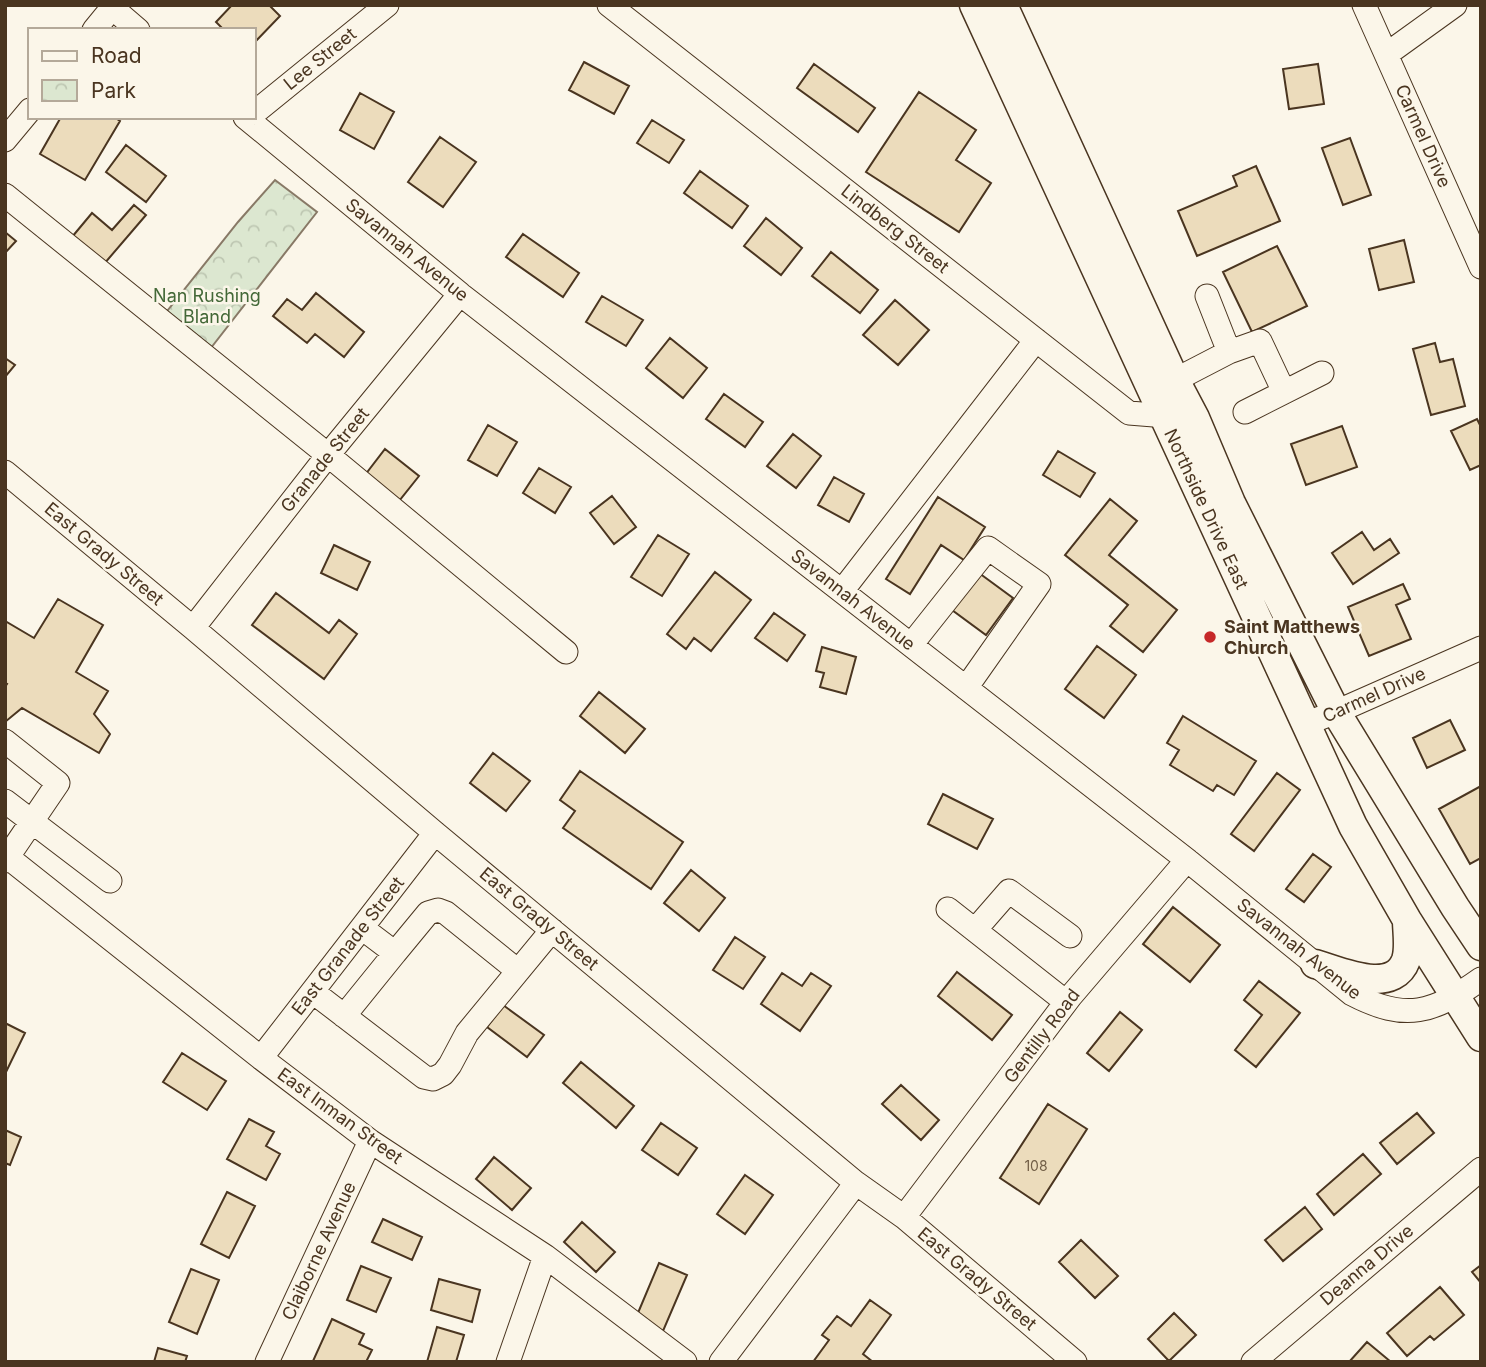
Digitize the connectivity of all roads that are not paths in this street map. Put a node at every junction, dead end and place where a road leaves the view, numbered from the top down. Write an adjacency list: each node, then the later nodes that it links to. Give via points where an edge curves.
1 (387, 5): 11 (street, Lee Street)
2 (609, 5): 19 (street, Lindberg Street)
3 (974, 5): 25 (main road, Northside Drive East)
4 (1003, 5): 22 (main road, Northside Drive East)
5 (1364, 5): 10 (street, Carmel Drive)
6 (1455, 5): 10 (street)
7 (110, 7): 8 (street); 9 (street)
8 (95, 28)
9 (136, 28)
10 (1387, 54): 16 (street, Carmel Drive)
11 (256, 111)
12 (28, 112): 14 (street)
13 (250, 119): 17 (street, Savannah Avenue)
14 (5, 140)
15 (5, 195): 27 (street)
16 (1481, 267)
17 (460, 294): 27 (street, Granade Street); 29 (street, Savannah Avenue)
18 (1207, 296): 20 (street)
19 (1036, 340): 25 (street, Lindberg Street, via 1129,413); 29 (street)
20 (1229, 352): 22 (street); 23 (street, via 1260,341)
21 (1322, 373): 23 (street)
22 (1175, 380): 26 (main road, Northside Drive East)
23 (1284, 392): 24 (street)
24 (1245, 412)
25 (1163, 416): 26 (street, Lindberg Street); 36 (main road, Northside Drive East)
26 (1195, 418): 35 (main road, Northside Drive East, via 1231,503)
27 (328, 455): 30 (street, Granade Street); 33 (street)
28 (5, 472): 30 (street, East Grady Street)
29 (842, 592): 31 (street, Savannah Avenue)
30 (193, 628): 40 (street, East Grady Street)
31 (911, 645): 34 (street, Savannah Avenue); 34 (street, via 988,548 1038,584)
32 (1481, 648): 35 (street, Carmel Drive)
33 (566, 652)
34 (966, 688): 42 (street, Savannah Avenue)
35 (1336, 712): 36 (street, Carmel Drive); 50 (main road, Northside Drive East)
36 (1305, 724): 45 (main road, Northside Drive East, via 1353,826)
37 (5, 741): 39 (street, via 58,783)
38 (5, 801): 39 (street)
39 (31, 822): 41 (street); 43 (street)
40 (435, 834): 46 (street, East Granade Street); 47 (street, East Grady Street)
41 (6, 858): 60 (street, East Inman Street)
42 (1187, 860): 52 (street, Savannah Avenue); 57 (street, Gentilly Road)
43 (110, 881)
44 (948, 909): 48 (street)
45 (1407, 920): 52 (main road, via 1406,959 1387,979 1373,980); 56 (main road, Northside Drive East)
46 (362, 928): 51 (street); 55 (street, East Granade Street)
47 (552, 930): 53 (street); 63 (street, East Grady Street)
48 (975, 930): 49 (street, via 1009,891); 57 (street)
49 (1070, 936)
50 (1481, 946)
51 (395, 953): 53 (street, via 428,913 438,910); 58 (street)
52 (1315, 964): 56 (street, Savannah Avenue, via 1352,993 1387,1008 1427,1009)
53 (518, 971): 58 (street, via 467,1033 443,1074 433,1079 424,1077)
54 (1481, 979): 56 (street, Savannah Avenue)
55 (313, 992): 58 (street); 60 (street, East Granade Street)
56 (1455, 998): 59 (main road, Northside Drive East)
57 (1066, 1002): 64 (street, Gentilly Road)
58 (344, 1016)
59 (1481, 1037)
60 (261, 1058): 61 (street, East Inman Street)
61 (370, 1141): 65 (street, East Inman Street); 66 (street, Claiborne Avenue)
62 (1481, 1169): 71 (street, Deanna Drive)
63 (856, 1183): 64 (street, East Grady Street); 69 (street)
64 (904, 1217): 70 (street, East Grady Street)
65 (545, 1256): 67 (street); 68 (street, East Inman Street)
66 (267, 1362)
67 (508, 1362)
68 (685, 1362)
69 (721, 1362)
70 (1075, 1362)
71 (1253, 1362)

